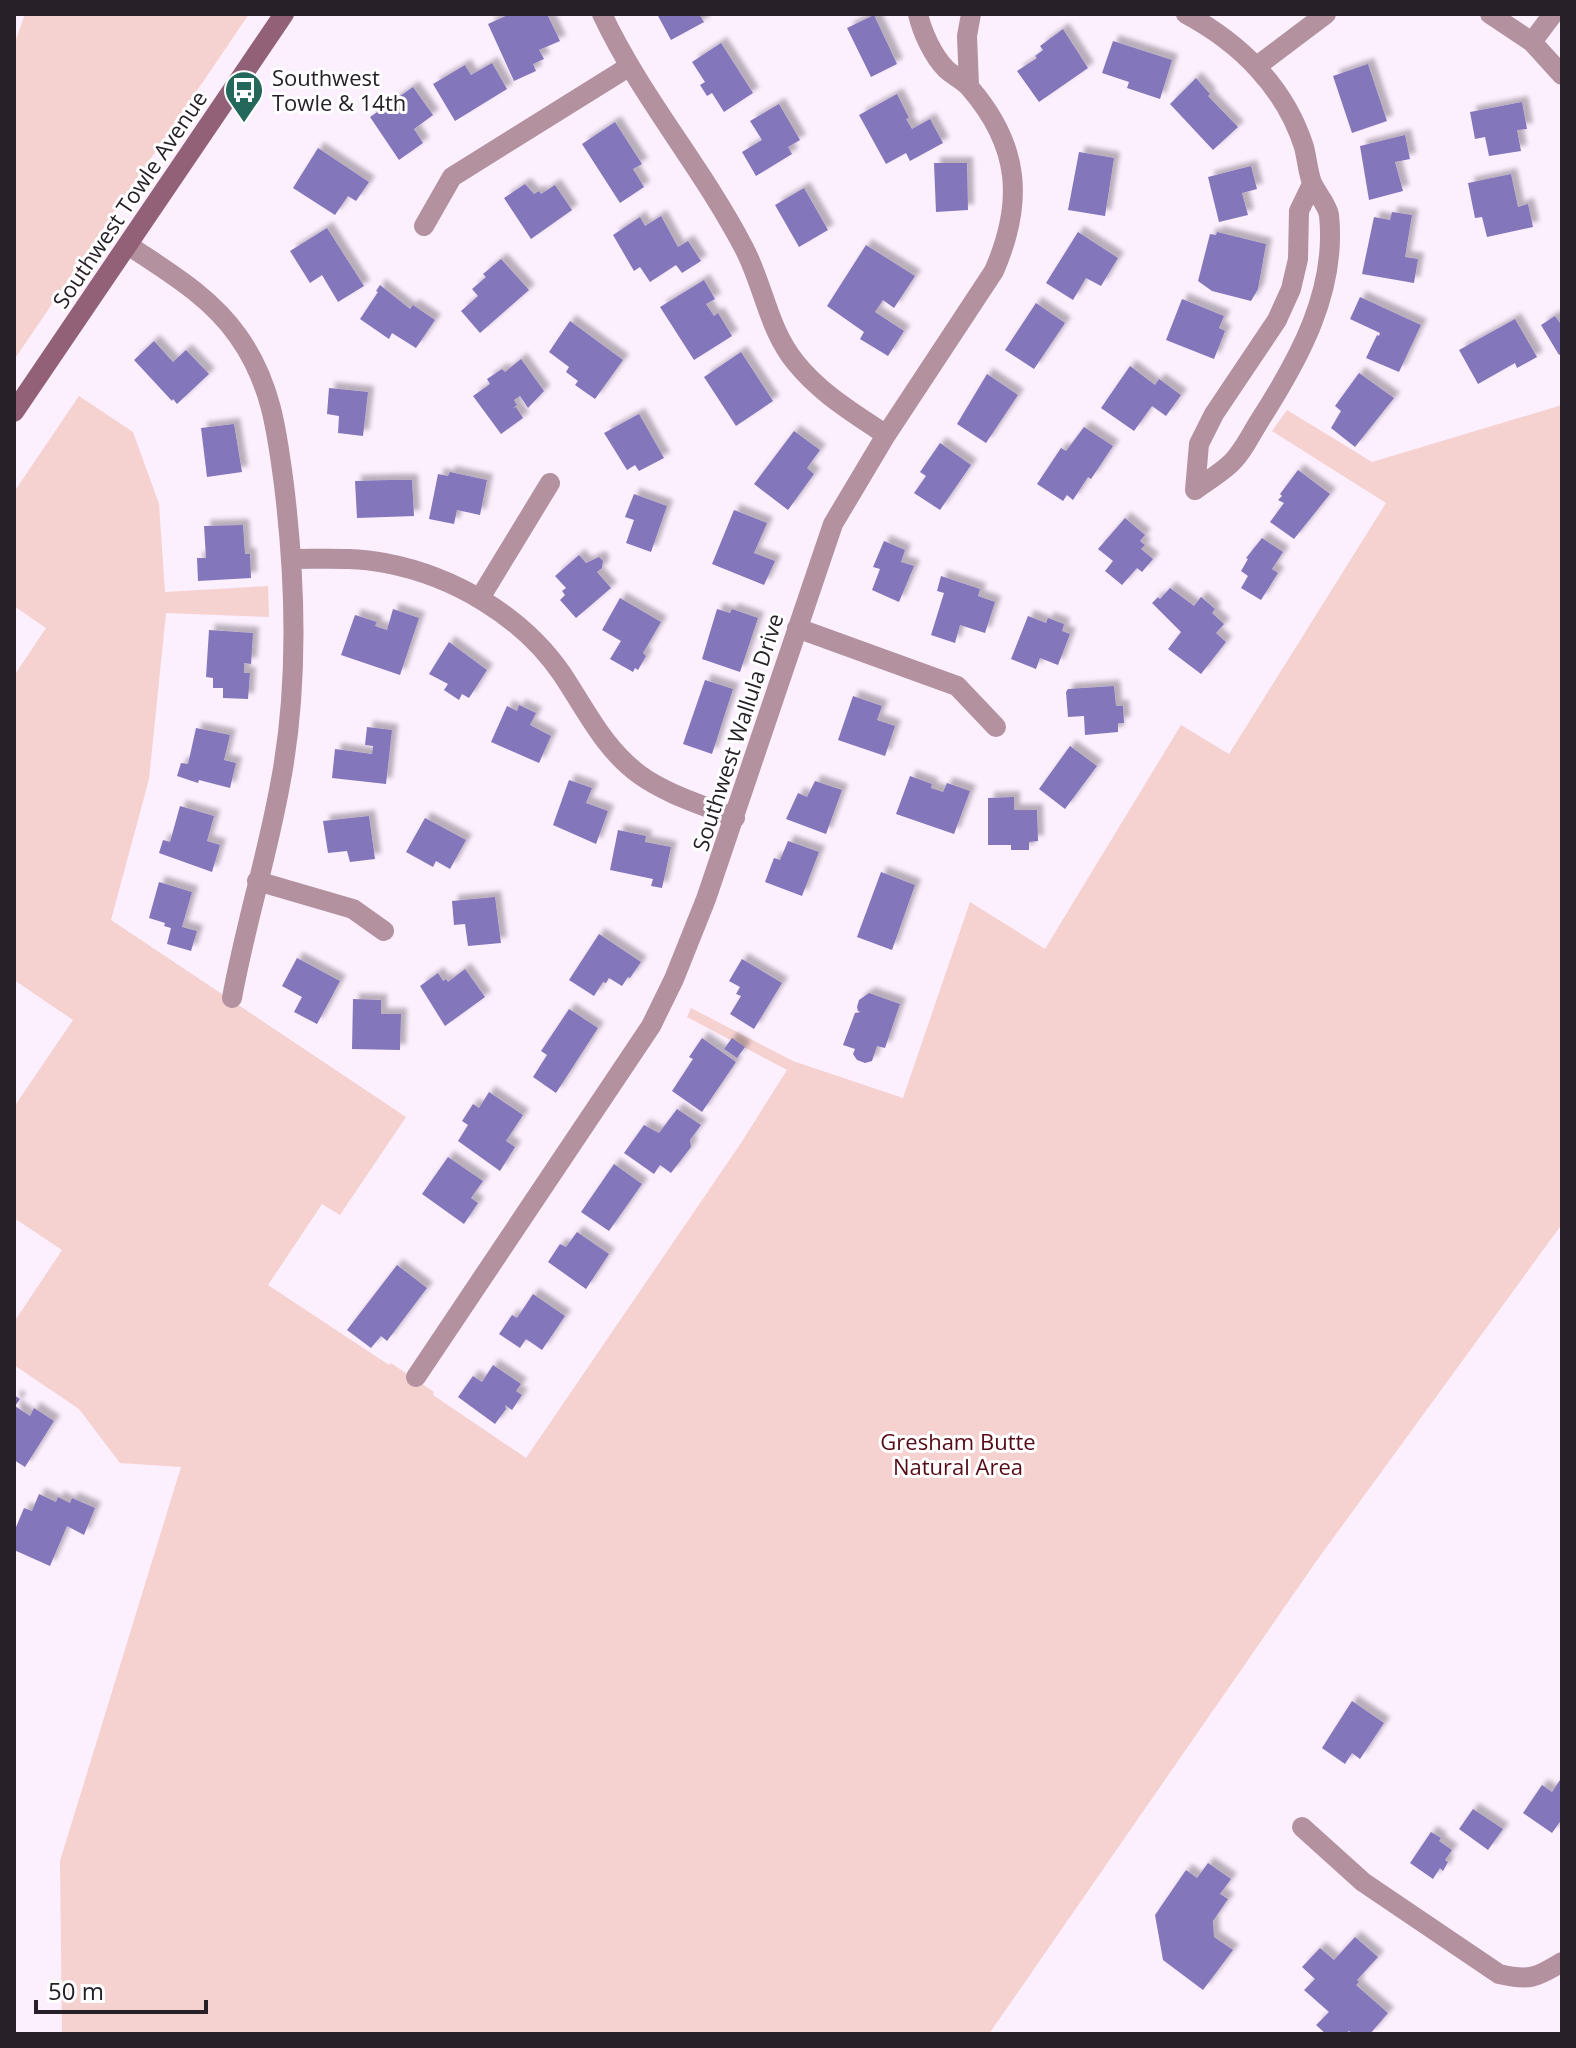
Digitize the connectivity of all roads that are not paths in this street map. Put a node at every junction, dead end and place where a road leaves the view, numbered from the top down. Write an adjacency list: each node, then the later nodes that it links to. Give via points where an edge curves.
1 (284, 14): 16 (main road, Southwest Towle Avenue)
2 (602, 14): 10 (street)
3 (918, 14): 13 (street, Southwest Wallula Drive, via 946,69)
4 (971, 14): 13 (street)
5 (1186, 14): 11 (street)
6 (1326, 14): 11 (street)
7 (1490, 14): 9 (street)
8 (1553, 14): 9 (street)
9 (1532, 42): 12 (street)
10 (630, 66): 15 (street, via 452,177); 18 (street, via 746,250 774,328 794,361 827,395)
11 (1257, 66): 14 (street, via 1292,116)
12 (1562, 75)
13 (969, 85): 18 (street, Southwest Wallula Drive, via 997,126 1013,169 1007,237 994,271)
14 (1312, 184): 14 (street, via 1299,211 1291,289 1199,444 1195,490 1231,463 1288,377 1310,330 1325,278 1329,238 1329,211)
15 (424, 226)
16 (128, 245): 17 (main road, Southwest Towle Avenue); 20 (street, via 200,293 254,361 275,418)
17 (14, 412)
18 (886, 435): 22 (street, Southwest Wallula Drive, via 833,524)
19 (550, 483): 21 (street)
20 (293, 559): 21 (street, via 383,562); 25 (street, via 289,732)
21 (480, 598): 24 (street, via 540,647 614,752 640,775)
22 (797, 628): 23 (street, via 957,686); 24 (street, Southwest Wallula Drive)
23 (996, 727)
24 (735, 818): 28 (street, Southwest Wallula Drive, via 685,955 651,1026)
25 (257, 881): 26 (street, via 353,909); 27 (street)
26 (384, 931)
27 (232, 998)
28 (416, 1377)
29 (1302, 1827): 30 (street, via 1363,1882 1499,1974 1538,1977)
30 (1562, 1962)

